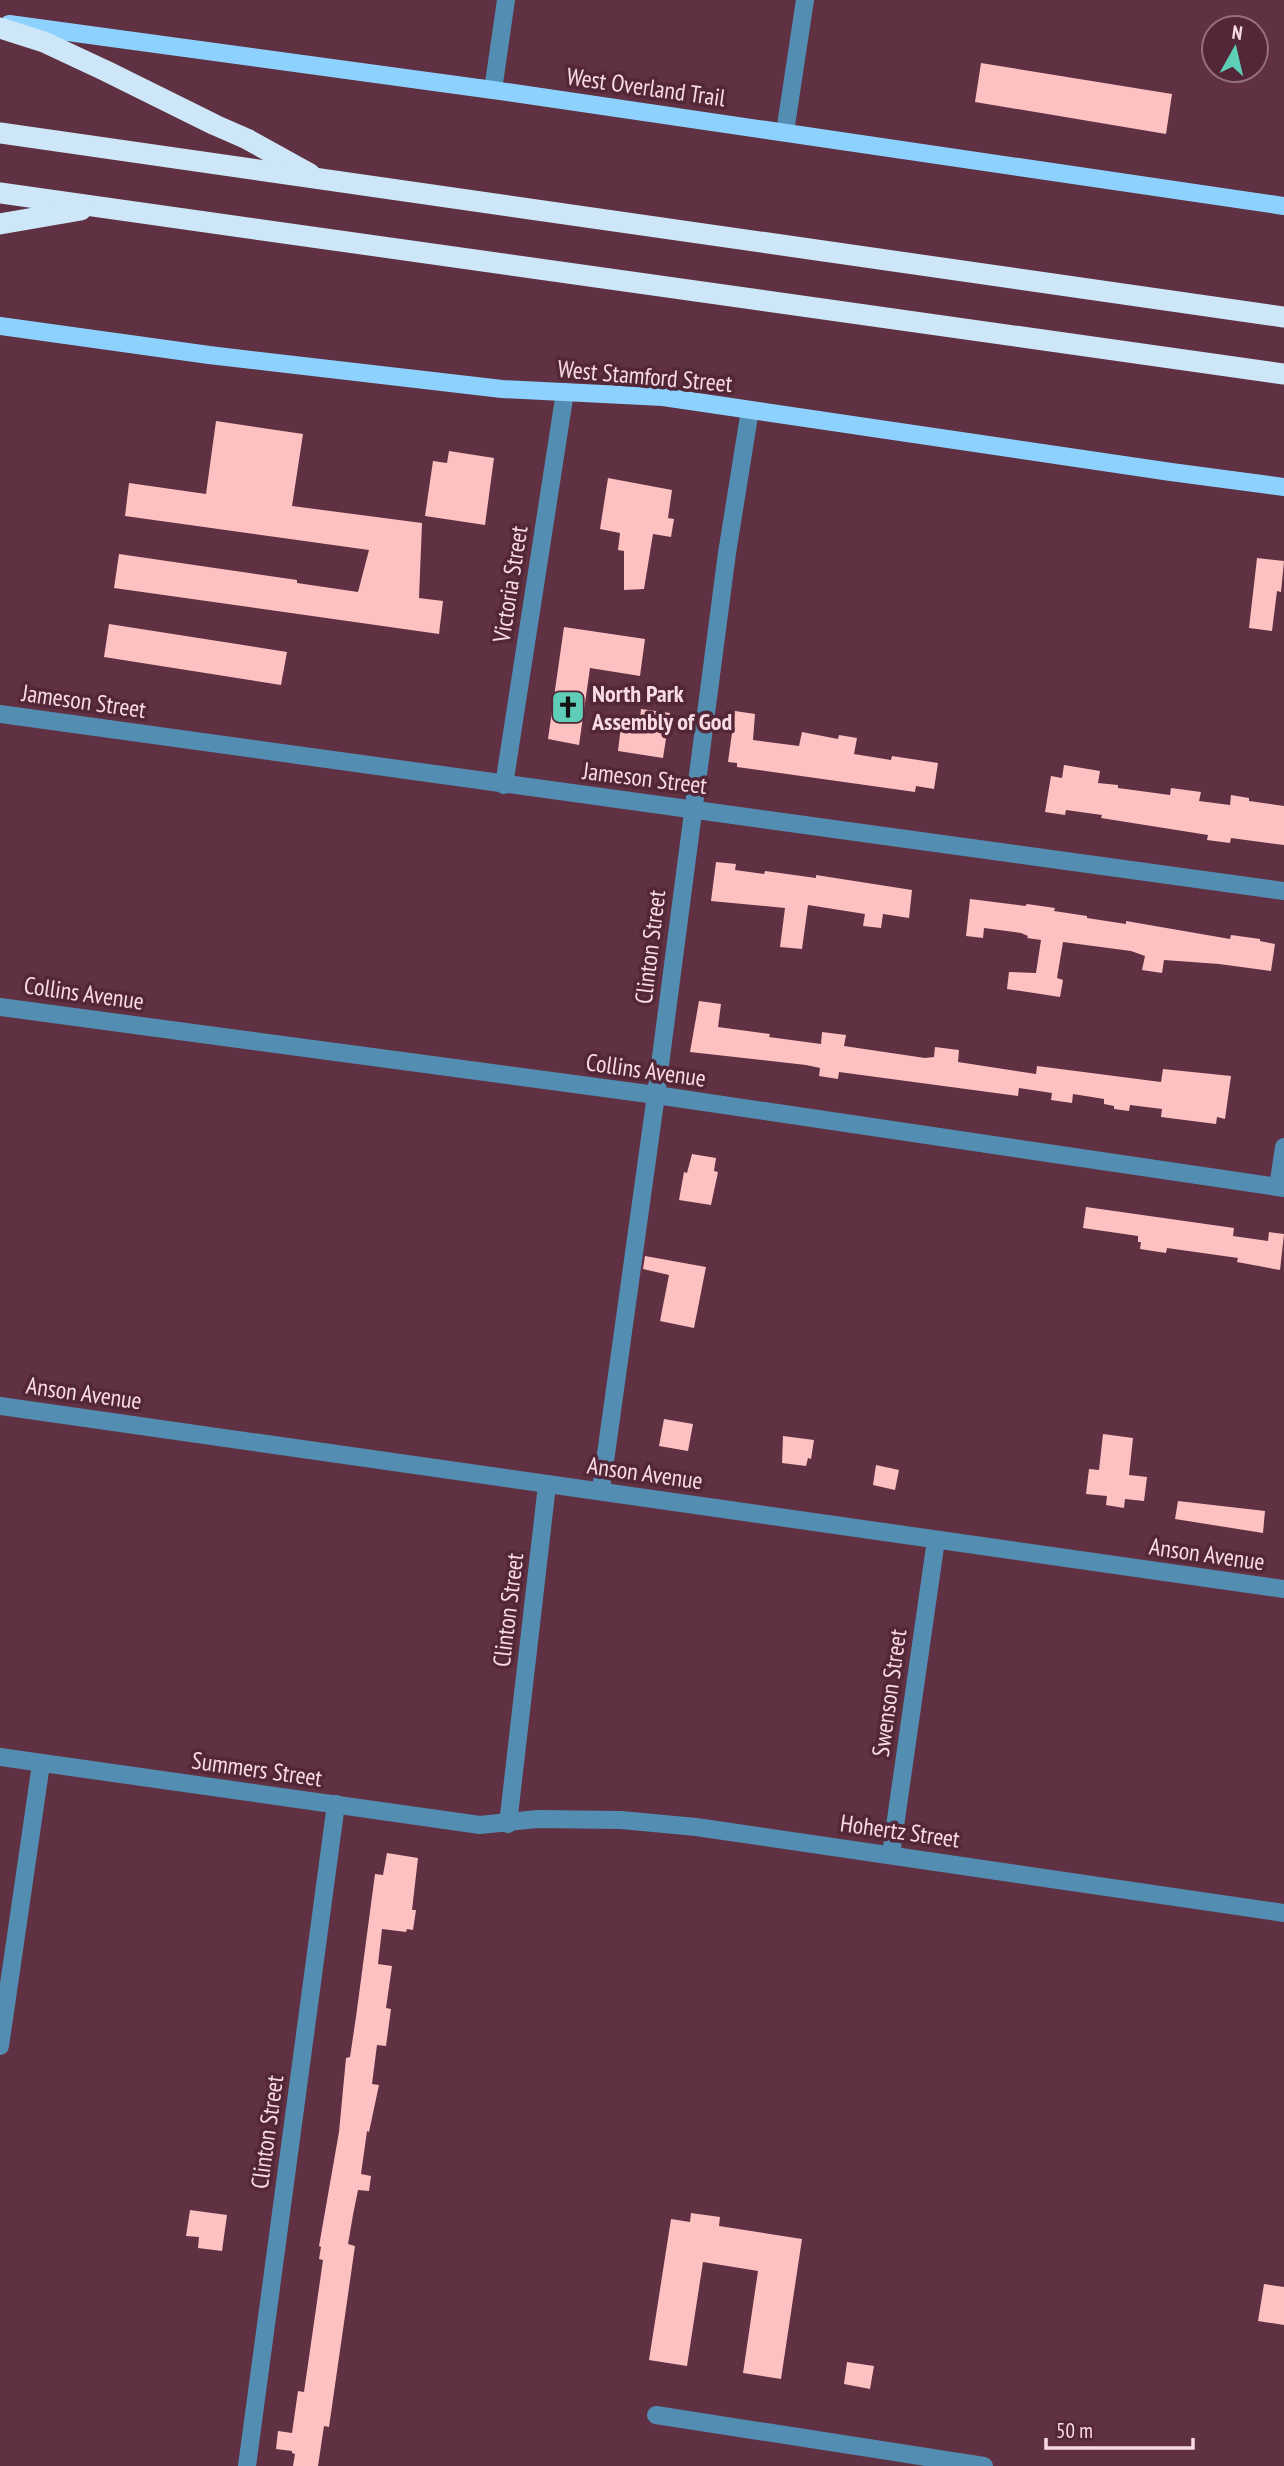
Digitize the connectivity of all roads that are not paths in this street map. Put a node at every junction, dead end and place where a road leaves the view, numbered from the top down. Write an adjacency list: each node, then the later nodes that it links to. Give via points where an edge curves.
1 (506, 0): 5 (street)
2 (805, 0): 6 (street)
3 (0, 23): 5 (main road, West Overland Trail)
4 (0, 28): 8 (highway, via 44,42 106,71)
5 (493, 90): 6 (main road, West Overland Trail)
6 (785, 132): 10 (main road, West Overland Trail)
7 (0, 133): 8 (highway)
8 (321, 180): 13 (highway)
9 (0, 193): 11 (highway)
10 (1284, 206)
11 (97, 207): 12 (highway); 15 (highway)
12 (0, 224)
13 (1284, 317)
14 (0, 326): 16 (main road, West Stamford Street, via 390,377)
15 (1284, 374)
16 (565, 391): 17 (main road, West Stamford Street, via 663,397); 20 (street, Victoria Street)
17 (750, 411): 18 (main road, West Stamford Street); 21 (street, Clinton Street)
18 (1284, 487)
19 (0, 714): 20 (street, Jameson Street)
20 (504, 785): 21 (street, Jameson Street)
21 (693, 808): 22 (street, Jameson Street); 24 (street, Clinton Street)
22 (1284, 891)
23 (0, 1007): 24 (street, Collins Avenue)
24 (656, 1095): 26 (street, Collins Avenue); 29 (street, Clinton Street)
25 (1284, 1147): 26 (street)
26 (1281, 1187)
27 (0, 1406): 28 (street, Anson Avenue)
28 (547, 1485): 29 (street, Anson Avenue); 35 (street, Clinton Street)
29 (601, 1490): 30 (street, Anson Avenue)
30 (936, 1540): 31 (street, Anson Avenue); 36 (street, Swenson Street)
31 (1284, 1589)
32 (0, 1757): 33 (street, Summers Street)
33 (41, 1764): 34 (street, Summers Street); 38 (street)
34 (336, 1804): 35 (street, Summers Street, via 480,1825); 40 (street, Clinton Street)
35 (508, 1824): 36 (street, Hohertz Street, via 537,1819 621,1820)
36 (891, 1854): 37 (street, Hohertz Street)
37 (1284, 1913)
38 (0, 2046)
39 (656, 2415): 41 (street)
40 (247, 2466)
41 (984, 2466)

